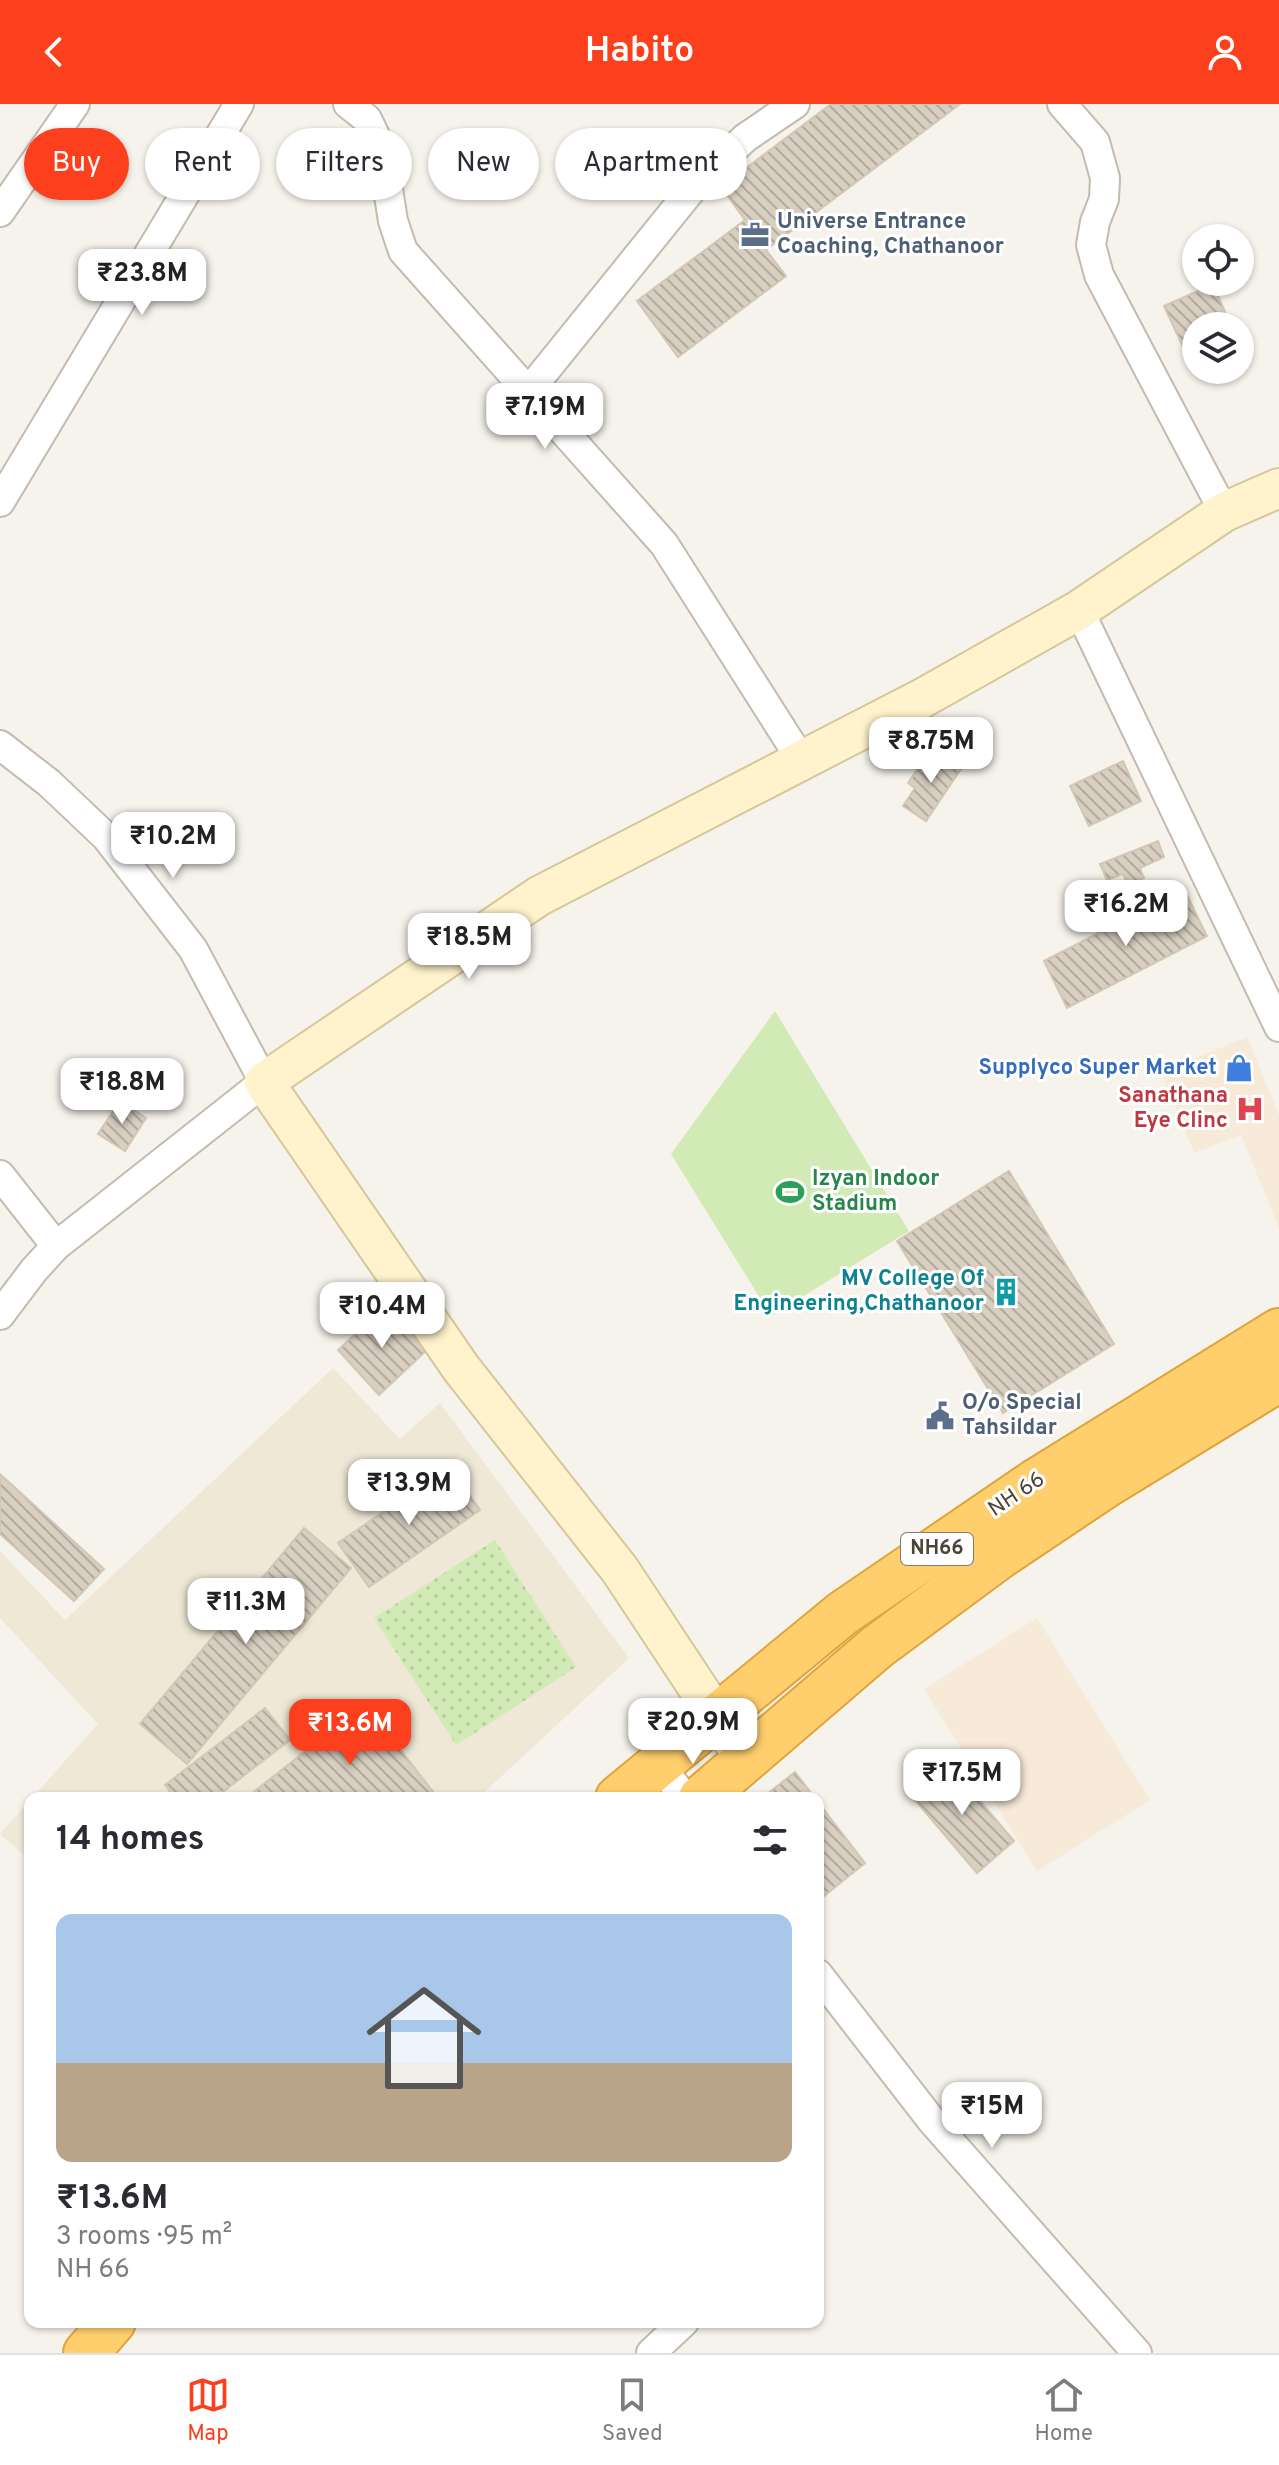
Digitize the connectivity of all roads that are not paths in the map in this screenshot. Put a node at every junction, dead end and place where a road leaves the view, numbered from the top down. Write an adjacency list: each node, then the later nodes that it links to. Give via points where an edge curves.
1 (75, 104): 6 (street)
2 (239, 104): 9 (street)
3 (795, 104): 7 (street, via 745,138 692,189)
4 (1062, 104): 10 (street, via 1095,142 1105,178 1091,245 1099,275)
5 (365, 109): 7 (street, via 384,164 403,251)
6 (0, 212)
7 (528, 392): 13 (street, via 664,544)
8 (1279, 488): 10 (street)
9 (0, 502)
10 (1224, 512): 11 (street)
11 (1079, 610): 13 (street); 14 (street)
12 (0, 745): 15 (street, via 106,837 155,899 193,949)
13 (802, 761): 15 (street, via 539,896)
14 (1279, 1027)
15 (264, 1082): 17 (street); 21 (street, via 461,1368 620,1570)
16 (0, 1175): 17 (street)
17 (56, 1246): 18 (street)
18 (0, 1315)
19 (1279, 1331): 21 (highway, NH 66 / NH66, via 1035,1482 843,1613)
20 (1279, 1379): 22 (highway, NH 66 / NH66, via 1000,1556 877,1647)
21 (716, 1718): 22 (street); 23 (highway, NH 66 / NH66)
22 (745, 1759): 25 (highway, NH 66 / NH66)
23 (672, 1781): 24 (highway, NH 66 / NH66)
24 (637, 1792)
25 (708, 1792)
26 (824, 1986): 31 (street, via 932,2121)
27 (108, 2328): 29 (highway)
28 (678, 2328): 30 (street)
29 (86, 2353)
30 (651, 2353)
31 (1137, 2353)

